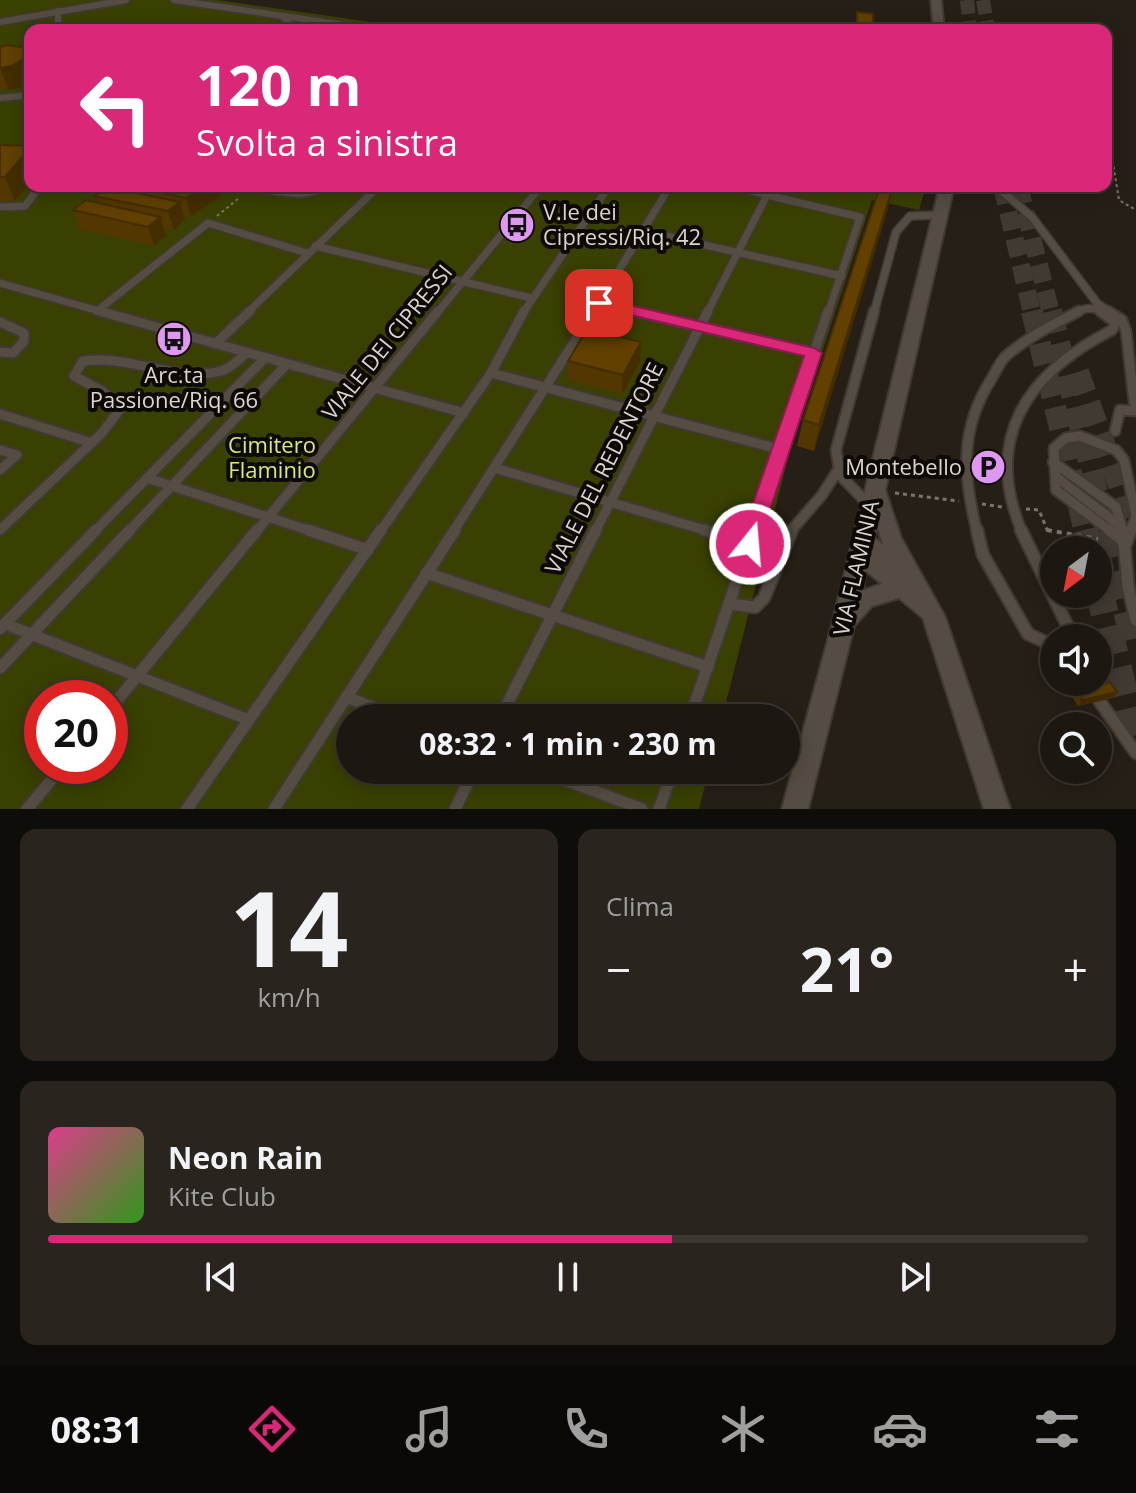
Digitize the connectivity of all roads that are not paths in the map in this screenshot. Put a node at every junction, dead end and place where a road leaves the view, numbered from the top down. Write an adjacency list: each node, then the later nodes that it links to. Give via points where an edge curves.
1 (126, 0): 3 (lane)
2 (174, 0): 6 (lane)
3 (117, 1): 5 (lane)
4 (937, 3): 11 (street)
5 (58, 11): 7 (lane); 8 (lane)
6 (272, 14): 9 (lane, via 290,21); 10 (lane)
7 (0, 22)
8 (58, 24)
9 (286, 24)
10 (338, 24)
11 (939, 24)
12 (24, 96): 13 (lane)
13 (0, 98)
14 (36, 192): 25 (lane, via 25,206)
15 (275, 192): 16 (lane)
16 (315, 192)
17 (373, 192): 28 (lane)
18 (536, 192): 32 (lane, VIALE DEI CIPRESSI)
19 (605, 192): 34 (lane)
20 (666, 192): 27 (lane)
21 (767, 192): 30 (lane, VIALE DEL REDENTORE)
22 (775, 192): 31 (lane, via 860,217)
23 (946, 192): 26 (street, VIA FLAMINIA)
24 (1003, 192): 48 (lane, via 1032,217 1097,303 1122,320)
25 (0, 207)
26 (940, 215): 59 (lane, via 910,216 896,232 836,450); 63 (street, VIA FLAMINIA)
27 (643, 231): 30 (lane); 35 (lane)
28 (315, 246): 29 (lane); 32 (lane)
29 (307, 253): 36 (lane, via 208,223); 39 (lane)
30 (737, 253): 31 (lane); 38 (lane, VIALE DEL REDENTORE)
31 (842, 276): 42 (lane)
32 (463, 281): 34 (lane); 46 (lane, VIALE DEI CIPRESSI)
33 (0, 283): 36 (lane)
34 (531, 298): 45 (lane)
35 (599, 303): 38 (lane); 47 (lane)
36 (97, 311): 39 (lane)
37 (0, 322): 40 (lane, via 24,333 13,353)
38 (699, 326): 42 (lane); 51 (lane, VIALE DEL REDENTORE)
39 (215, 344): 41 (lane)
40 (0, 352)
41 (247, 353): 43 (lane); 53 (lane, via 224,371 196,374 103,356 83,361 74,376 121,408)
42 (814, 353): 54 (lane)
43 (265, 358): 44 (lane); 61 (lane)
44 (287, 364): 46 (lane); 62 (lane)
45 (491, 373): 47 (lane); 49 (lane)
46 (375, 388): 49 (lane); 66 (lane, VIALE DEI CIPRESSI)
47 (547, 388): 51 (lane); 57 (lane)
48 (1135, 410): 52 (lane, via 1120,410)
49 (464, 413): 72 (lane)
50 (0, 414): 53 (lane)
51 (654, 415): 54 (lane); 64 (lane, VIALE DEL REDENTORE)
52 (1115, 431)
53 (92, 443): 68 (lane)
54 (779, 449): 70 (lane)
55 (0, 450): 58 (lane, via 17,455)
56 (1053, 462): 60 (lane); 65 (lane, via 1054,448 1066,438 1080,436 1116,450 1124,460); 67 (lane, via 1116,507)
57 (495, 468): 64 (lane); 73 (lane)
58 (0, 470)
59 (838, 470): 63 (lane, via 845,483); 75 (lane, via 789,534 764,598 755,607)
60 (1056, 477): 67 (lane); 69 (lane, via 1056,490)
61 (147, 478): 62 (lane); 80 (lane)
62 (172, 486): 66 (lane); 81 (lane)
63 (872, 496): 71 (street, VIA FLAMINIA); 74 (street)
64 (610, 500): 70 (lane); 76 (lane, VIALE DEL REDENTORE)
65 (1136, 516): 69 (lane)
66 (269, 517): 72 (lane); 85 (lane, VIALE DEI CIPRESSI)
67 (1119, 525): 69 (lane)
68 (0, 530)
69 (1126, 543): 77 (lane)
70 (750, 544): 75 (lane)
71 (860, 546): 74 (street); 79 (street, VIA FLAMINIA)
72 (368, 550): 92 (lane)
73 (426, 573): 76 (lane); 88 (lane)
74 (908, 580): 79 (street, via 868,595); 105 (street, via 934,617)
75 (729, 604): 83 (lane)
76 (552, 615): 83 (lane); 90 (lane, VIALE DEL REDENTORE)
77 (1136, 620)
78 (1066, 624): 82 (lane, via 1032,559 1012,505 1010,439 1021,405 1043,374 1082,344 1112,330 1116,323 1098,309 1082,309 1004,358 967,430 967,492 983,555 1028,634)
79 (843, 625): 104 (street, VIA FLAMINIA)
80 (2, 626): 81 (lane)
81 (32, 634): 84 (lane); 85 (lane)
82 (1040, 640)
83 (708, 667): 91 (lane)
84 (0, 668)
85 (137, 676): 86 (lane, VIALE DEI CIPRESSI); 92 (lane)
86 (128, 687)
87 (1096, 696): 93 (lane)
88 (346, 697): 89 (lane); 100 (lane)
89 (364, 704)
90 (507, 704)
91 (695, 704)
92 (249, 720): 99 (lane)
93 (1136, 753)
94 (48, 784): 98 (lane)
95 (467, 784): 101 (lane)
96 (576, 784): 102 (lane)
97 (668, 784): 103 (lane)
98 (27, 809)
99 (187, 809)
100 (274, 809)
101 (455, 809)
102 (642, 809)
103 (659, 809)
104 (795, 809)
105 (997, 809)

